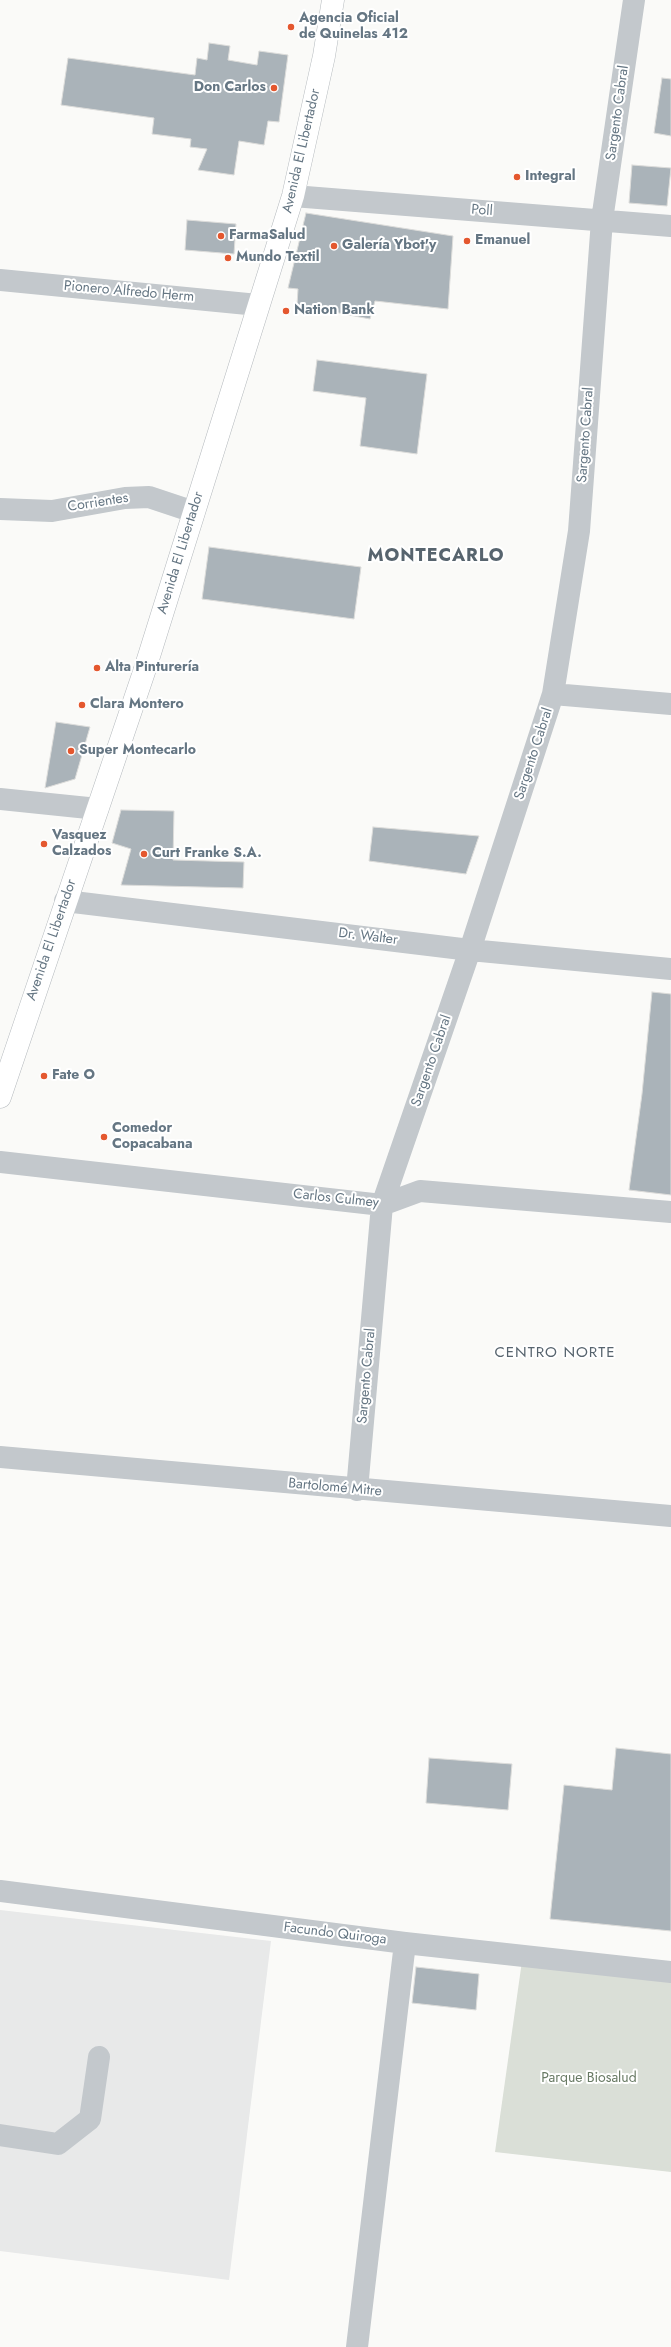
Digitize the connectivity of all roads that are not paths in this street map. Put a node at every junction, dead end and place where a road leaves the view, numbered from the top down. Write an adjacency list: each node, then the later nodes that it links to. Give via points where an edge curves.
1 (332, 0): 3 (main road, Avenida El Libertador, via 324,56)
2 (634, 0): 4 (street, Sargento Cabral)
3 (294, 196): 4 (street, Poll); 7 (main road, Avenida El Libertador)
4 (602, 220): 5 (street, Poll); 10 (street, Sargento Cabral, via 579,531)
5 (671, 226)
6 (0, 280): 7 (street, Pionero Alfredo Herm)
7 (258, 304): 9 (main road, Avenida El Libertador)
8 (0, 509): 9 (street, Corrientes, via 52,511 125,498 149,497)
9 (194, 512): 13 (main road, Avenida El Libertador)
10 (553, 694): 11 (street); 15 (street, Sargento Cabral)
11 (671, 704)
12 (0, 799): 13 (street)
13 (98, 809): 14 (main road, Avenida El Libertador)
14 (65, 901): 15 (street, Dr. Walter); 17 (main road, Avenida El Libertador)
15 (470, 950): 16 (street, Dr. Walter); 19 (street, Sargento Cabral)
16 (671, 970)
17 (0, 1097)
18 (0, 1162): 19 (street, Carlos Culmey)
19 (382, 1206): 20 (street, Carlos Culmey, via 420,1191); 22 (street, Sargento Cabral)
20 (671, 1212)
21 (0, 1457): 22 (street, Bartolomé Mitre)
22 (357, 1490): 23 (street, Bartolomé Mitre)
23 (671, 1516)
24 (0, 1891): 25 (street, Facundo Quiroga)
25 (405, 1943): 26 (street, Facundo Quiroga); 29 (street)
26 (671, 1972)
27 (99, 2057): 28 (street, via 90,2119 58,2144)
28 (0, 2135)
29 (358, 2347)

